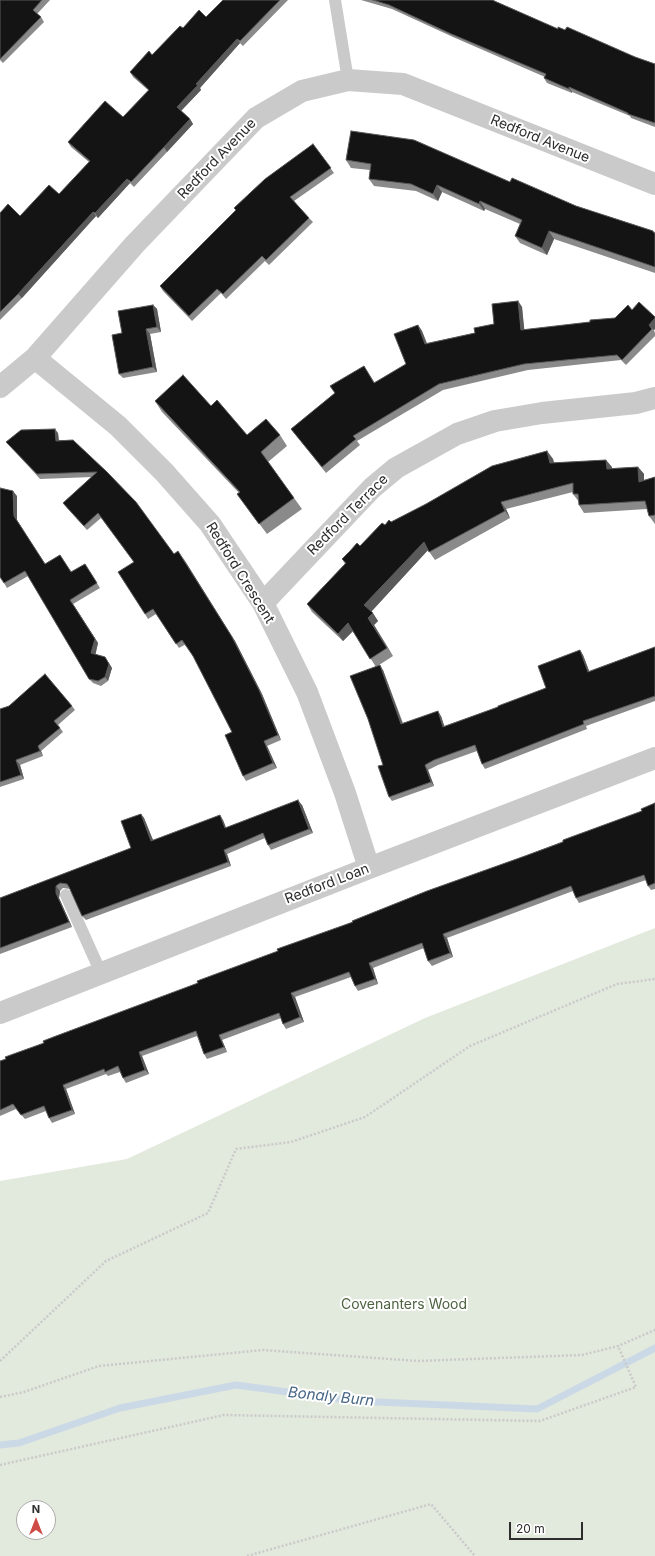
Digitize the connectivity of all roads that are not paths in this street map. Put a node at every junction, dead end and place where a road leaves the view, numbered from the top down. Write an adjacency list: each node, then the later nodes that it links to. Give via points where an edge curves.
1 (335, 0): 2 (lane)
2 (348, 80): 3 (street, Redford Avenue, via 403,84); 4 (street, Redford Avenue, via 302,91 256,118 135,244)
3 (655, 184)
4 (35, 358): 5 (street, Redford Avenue); 7 (street, Redford Crescent, via 118,426 164,472 210,524)
5 (0, 387)
6 (655, 398): 7 (street, Redford Terrace, via 636,403 542,412 495,421 457,434 396,468 372,488)
7 (262, 603): 9 (street, Redford Crescent, via 307,692 345,793)
8 (655, 758): 9 (street, Redford Loan)
9 (369, 868): 11 (street, Redford Loan)
10 (66, 895): 11 (lane)
11 (101, 974): 12 (street, Redford Loan)
12 (0, 1013)

